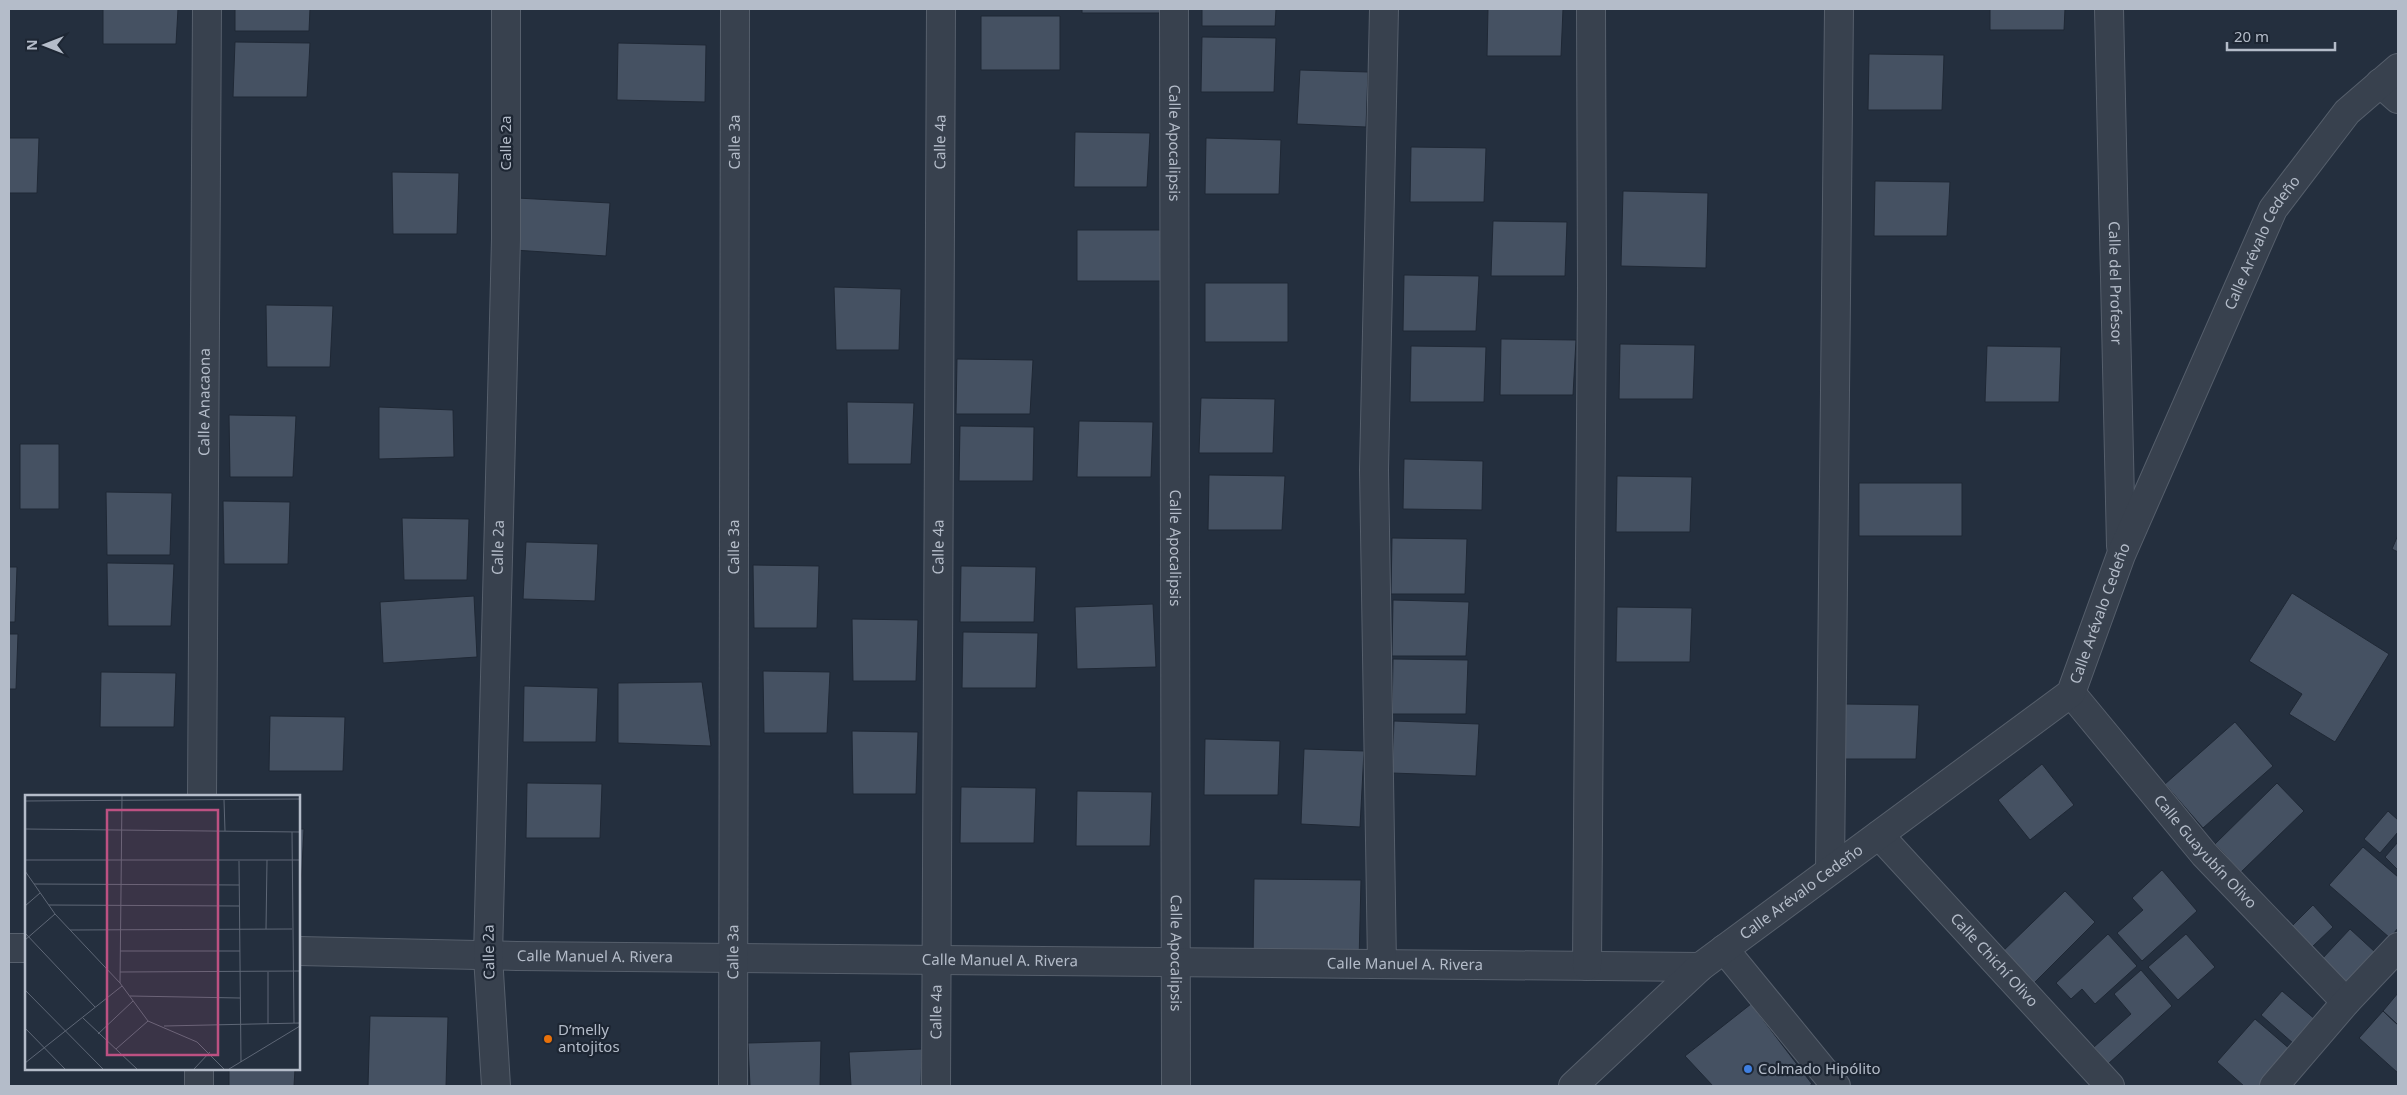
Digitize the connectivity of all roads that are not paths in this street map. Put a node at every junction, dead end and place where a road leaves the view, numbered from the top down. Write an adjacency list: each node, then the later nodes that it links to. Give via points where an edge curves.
1 (207, 9): 13 (street, Calle Anacaona)
2 (506, 9): 21 (street, Calle 2a, via 506,239)
3 (735, 9): 22 (street, Calle 3a)
4 (941, 9): 23 (street, Calle 4a)
5 (1174, 9): 24 (street, Calle Apocalipsis)
6 (1384, 9): 25 (street, via 1374,470)
7 (1591, 9): 26 (street)
8 (1839, 9): 15 (street)
9 (2109, 9): 11 (street, Calle del Profesor)
10 (2392, 83): 11 (street, Calle Arévalo Cedeño, via 2347,112 2273,209)
11 (2121, 556): 12 (street, Calle Arévalo Cedeño)
12 (2071, 693): 14 (street, Calle Arévalo Cedeño); 28 (street, Calle Guayubín Olivo, via 2204,854)
13 (202, 795)
14 (1879, 834): 15 (street, Calle Arévalo Cedeño); 37 (street, Calle Chichí Olivo)
15 (1830, 870): 19 (street, Calle Arévalo Cedeño)
16 (2398, 947): 28 (street)
17 (9, 948): 18 (street)
18 (25, 948)
19 (1724, 949): 27 (street, Calle Arévalo Cedeño); 36 (street)
20 (300, 951): 21 (street, Calle Manuel A. Rivera)
21 (488, 956): 22 (street, Calle Manuel A. Rivera); 31 (street, Calle 2a)
22 (733, 959): 23 (street, Calle Manuel A. Rivera); 32 (street, Calle 3a)
23 (936, 960): 24 (street, Calle Manuel A. Rivera); 33 (street, Calle 4a)
24 (1176, 962): 25 (street, Calle Manuel A. Rivera); 34 (street, Calle Apocalipsis)
25 (1382, 964): 26 (street, Calle Manuel A. Rivera)
26 (1587, 966): 27 (street, Calle Manuel A. Rivera)
27 (1700, 967): 35 (street, Calle Arévalo Cedeño)
28 (2346, 1002): 38 (street)
29 (199, 1070): 30 (street)
30 (199, 1086)
31 (496, 1086)
32 (733, 1086)
33 (936, 1086)
34 (1176, 1086)
35 (1573, 1086)
36 (1836, 1086)
37 (2110, 1086)
38 (2274, 1086)

